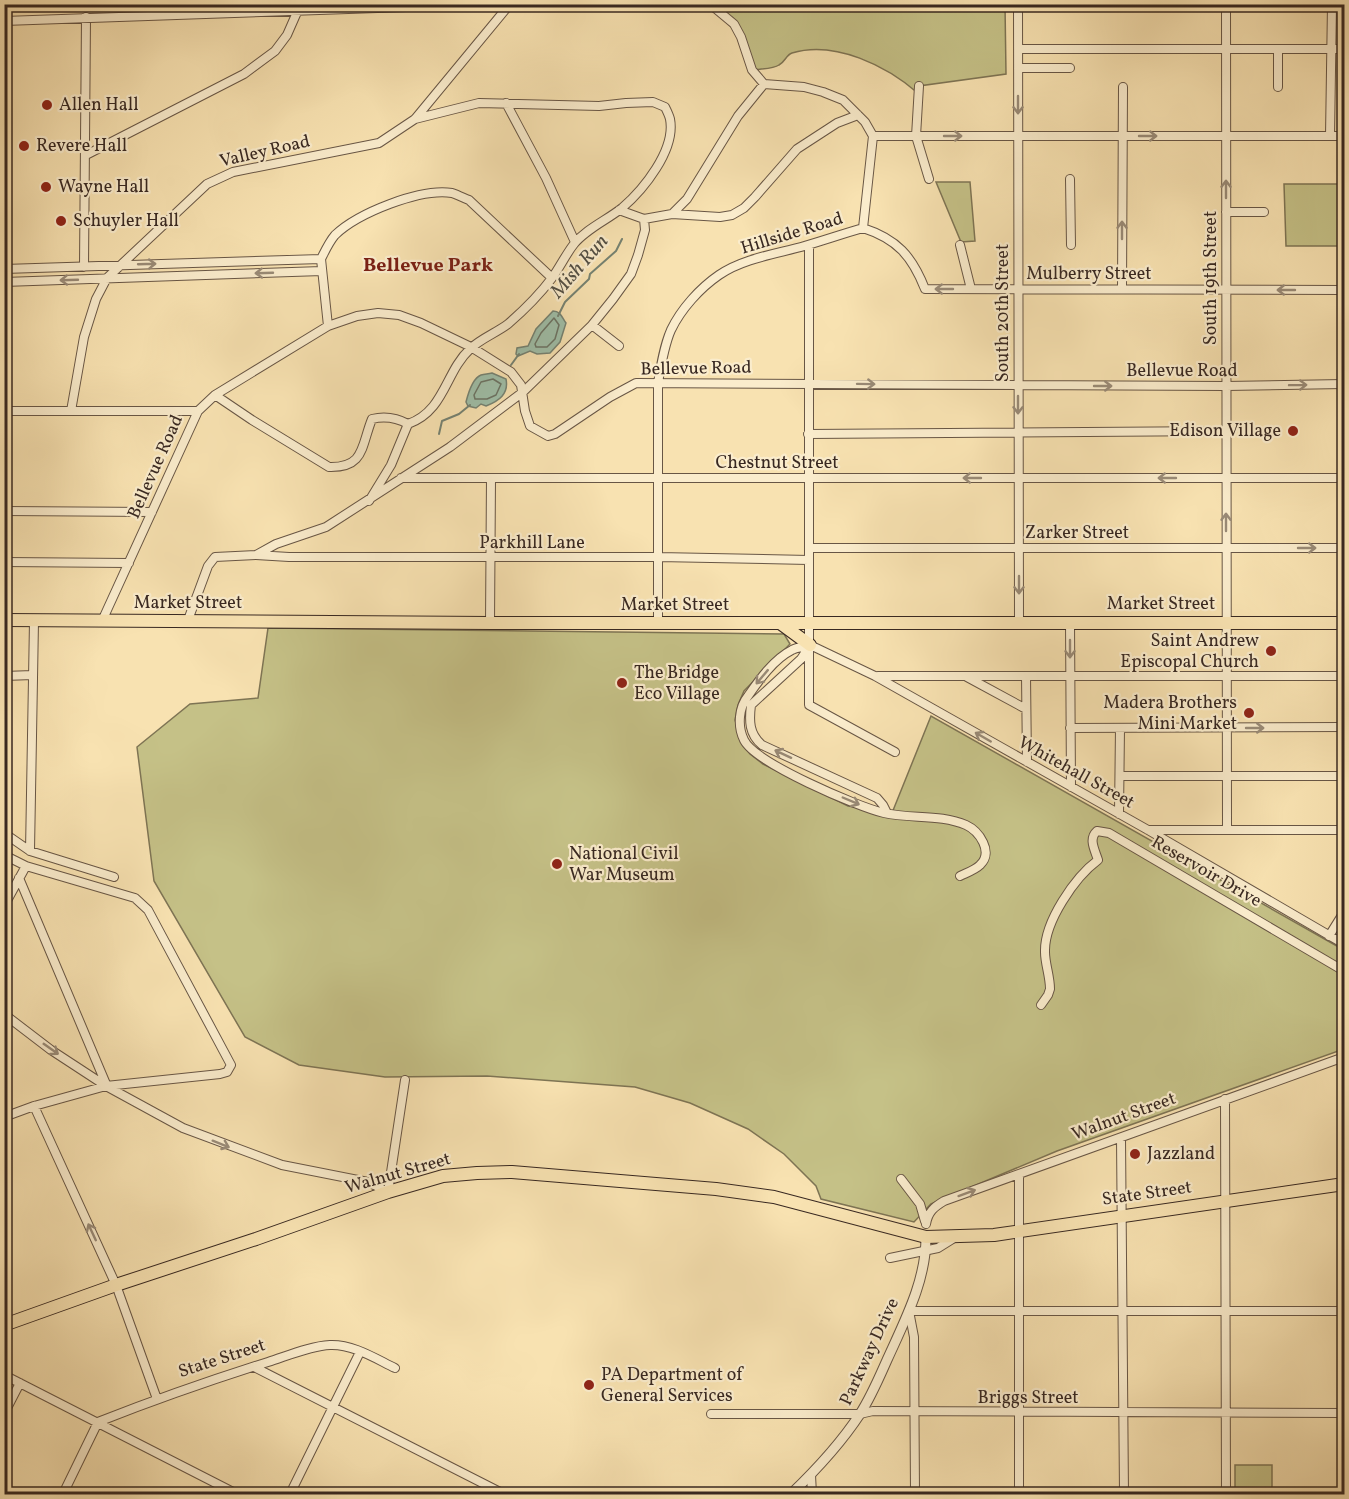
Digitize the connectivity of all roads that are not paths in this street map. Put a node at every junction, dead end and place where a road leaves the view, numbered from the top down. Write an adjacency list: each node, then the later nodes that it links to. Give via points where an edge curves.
1 (494, 4): 7 (street)
2 (510, 4): 23 (street, Valley Road)
3 (710, 4): 17 (street, via 734,24 752,70)
4 (1018, 4): 10 (street, South 20th Street)
5 (1226, 4): 11 (street, South 19th Street)
6 (1332, 4): 13 (street)
7 (298, 10): 8 (street); 31 (street, via 275,51 244,74)
8 (86, 17): 9 (street); 31 (street)
9 (4, 21)
10 (1018, 49): 11 (street); 15 (street, South 20th Street)
11 (1226, 49): 12 (street); 28 (street, South 19th Street)
12 (1278, 49): 13 (street); 20 (street)
13 (1331, 49): 14 (street); 29 (street)
14 (1344, 49)
15 (1018, 68): 16 (street); 26 (street, South 20th Street, one-way to 26)
16 (1070, 68)
17 (764, 84): 22 (street, via 824,92 843,100); 37 (street, via 738,116 687,199)
18 (919, 86): 25 (street)
19 (1123, 87): 27 (street)
20 (1278, 87)
21 (506, 103): 23 (street, via 479,103); 34 (street, via 599,106 653,102 665,107 670,120 661,162); 40 (street)
22 (858, 115): 24 (street); 37 (street, via 837,123 797,149 750,202 732,215)
23 (415, 119): 45 (street, Valley Road, via 379,143 219,177)
24 (873, 136): 25 (street); 39 (street, Hillside Road)
25 (916, 136): 26 (street, one-way to 26); 32 (street)
26 (1018, 136): 27 (street); 53 (street, South 20th Street)
27 (1123, 136): 28 (street, one-way to 28); 54 (street, one-way to 27)
28 (1226, 136): 29 (street); 35 (street, South 19th Street, one-way to 28)
29 (1330, 136): 30 (street)
30 (1344, 136)
31 (86, 155): 46 (street)
32 (929, 179)
33 (1070, 179): 43 (street)
34 (619, 210): 38 (street); 40 (street)
35 (1226, 212): 36 (street); 55 (street, South 19th Street)
36 (1264, 213)
37 (672, 214): 38 (street)
38 (644, 219): 57 (street, via 642,243 631,273)
39 (862, 228): 42 (street, Hillside Road); 52 (street, Mulberry Street, one-way to 39, via 925,289 908,255 879,233)
40 (575, 242): 50 (street)
41 (960, 244): 52 (street)
42 (809, 245): 61 (street, Hillside Road, via 731,269 703,289 680,314 670,332); 62 (street)
43 (1071, 245)
44 (321, 259): 45 (street, one-way to 44); 48 (street); 50 (street, via 335,236 355,220 406,197 452,194 470,200)
45 (121, 265): 46 (street); 49 (street, Valley Road)
46 (84, 267): 47 (street)
47 (4, 269)
48 (322, 271): 49 (street, one-way to 49); 58 (street)
49 (107, 278): 51 (street, one-way to 51); 69 (street, Valley Road, via 84,336)
50 (552, 278): 60 (street, via 508,323)
51 (4, 282)
52 (971, 289): 53 (street, Mulberry Street)
53 (1018, 289): 54 (street, Mulberry Street); 64 (street, South 20th Street)
54 (1122, 289): 55 (street, Mulberry Street)
55 (1226, 290): 56 (street, Mulberry Street, one-way to 55); 65 (street, South 19th Street)
56 (1344, 290)
57 (592, 325): 59 (street); 66 (street)
58 (328, 326): 60 (street, Bellevue Road, via 357,316 399,315); 67 (street, Bellevue Road)
59 (619, 346)
60 (471, 347): 66 (street, Bellevue Road, via 511,372); 71 (street, via 453,371 439,402)
61 (658, 383): 62 (street, Bellevue Road); 66 (street, Bellevue Road, via 636,383 548,436 530,426); 77 (street, Hillside Road)
62 (808, 384): 64 (street, Bellevue Road, one-way to 64); 74 (street)
63 (1344, 384): 65 (street, Bellevue Road, one-way to 63)
64 (1018, 386): 65 (street, Bellevue Road, one-way to 65); 72 (street, South 20th Street, one-way to 72)
65 (1226, 386): 73 (street, South 19th Street)
66 (523, 392): 75 (street)
67 (215, 394): 70 (street, Bellevue Road); 71 (street, via 328,467 343,467 354,461 361,453 372,419)
68 (4, 411): 69 (street)
69 (71, 411): 70 (street)
70 (198, 411): 84 (street, Bellevue Road)
71 (408, 424): 82 (street, via 391,465)
72 (1018, 431): 73 (street); 74 (street); 79 (street, South 20th Street)
73 (1225, 431): 80 (street, South 19th Street)
74 (808, 434): 78 (street)
75 (401, 478): 76 (street, Chestnut Street); 82 (street)
76 (491, 478): 77 (street, Chestnut Street); 91 (street)
77 (657, 478): 78 (street, Chestnut Street); 90 (street, Hillside Road)
78 (809, 478): 79 (street, Chestnut Street, one-way to 78); 85 (street)
79 (1018, 478): 80 (street, Chestnut Street, one-way to 79); 86 (street, South 20th Street)
80 (1226, 478): 81 (street, Chestnut Street); 87 (street, South 19th Street, one-way to 80)
81 (1344, 478)
82 (369, 501): 89 (street, via 326,527)
83 (4, 511): 84 (street)
84 (152, 512): 94 (street, Bellevue Road)
85 (809, 548): 86 (street, Zarker Street); 92 (street)
86 (1019, 548): 87 (street, Zarker Street); 101 (street, South 20th Street, one-way to 101)
87 (1226, 548): 88 (street, Zarker Street, one-way to 88); 105 (street, South 19th Street)
88 (1344, 548)
89 (256, 555): 91 (street, Parkhill Lane); 96 (street, via 215,557)
90 (658, 557): 91 (street, Parkhill Lane); 92 (street, Parkhill Lane); 99 (street, Hillside Road)
91 (490, 558): 103 (street)
92 (809, 560): 100 (street)
93 (4, 562): 94 (street)
94 (129, 563): 98 (street, Bellevue Road)
95 (4, 620): 97 (main road, Market Street)
96 (188, 620): 98 (main road, Market Street); 103 (main road, Market Street)
97 (34, 621): 98 (main road, Market Street); 108 (street)
98 (102, 621)
99 (658, 622): 103 (main road, Market Street); 104 (main road, Market Street)
100 (809, 622): 101 (main road, Market Street); 104 (main road, Market Street); 107 (street)
101 (1019, 622): 102 (main road, Market Street)
102 (1070, 622): 105 (main road, Market Street); 113 (street, one-way to 113)
103 (490, 623)
104 (780, 623): 107 (main road)
105 (1226, 623): 106 (main road, Market Street); 114 (street, South 19th Street)
106 (1344, 623)
107 (810, 645): 110 (street, Whitehall Street); 121 (street, via 809,705); 127 (street, one-way to 107, via 877,798 755,739 750,726 751,705 801,659); 127 (street, one-way to 127, via 793,649 771,666 744,700 739,719 744,740 783,770)
108 (33, 675): 109 (street); 133 (street)
109 (4, 676)
110 (875, 676): 111 (street); 122 (street, Whitehall Street, one-way to 110)
111 (964, 676): 112 (street); 116 (street)
112 (1026, 676): 113 (street); 116 (street)
113 (1070, 676): 114 (street); 118 (street)
114 (1226, 676): 115 (street); 120 (street, South 19th Street)
115 (1344, 676)
116 (1026, 709): 122 (street)
117 (1344, 727): 120 (street, one-way to 117)
118 (1070, 728): 119 (street); 126 (street)
119 (1120, 728): 120 (street); 123 (street)
120 (1227, 728): 124 (street, South 19th Street)
121 (895, 752)
122 (1026, 762): 126 (street, Whitehall Street)
123 (1120, 776): 124 (street); 128 (street)
124 (1227, 776): 125 (street); 129 (street, South 19th Street)
125 (1344, 776)
126 (1071, 787): 128 (street, Whitehall Street)
127 (886, 813): 136 (street, via 946,820 977,832 985,844 985,857 981,865)
128 (1119, 814): 130 (street, Whitehall Street)
129 (1227, 829): 130 (street); 131 (street)
130 (1148, 830): 141 (street, Whitehall Street)
131 (1344, 830)
132 (4, 833): 133 (street)
133 (30, 851): 137 (street)
134 (4, 855): 135 (street)
135 (26, 866): 138 (street); 148 (street, via 141,902 231,1065 220,1074)
136 (960, 876)
137 (114, 877)
138 (19, 878): 139 (street); 148 (street)
139 (4, 906)
140 (1344, 912): 141 (street)
141 (1329, 936): 142 (street, Whitehall Street)
142 (1344, 945)
143 (1344, 971): 144 (street, Reservoir Drive, via 1109,833 1097,831 1092,842 1098,860 1079,878 1059,908 1047,936 1044,951 1050,989)
144 (1041, 1005)
145 (4, 1014): 148 (street, one-way to 148)
146 (1344, 1057): 149 (street, Walnut Street)
147 (405, 1080): 156 (street)
148 (106, 1086): 150 (street); 156 (street, one-way to 156, via 183,1128 232,1148 282,1165 368,1182)
149 (1225, 1100): 152 (street, Walnut Street); 157 (street)
150 (34, 1106): 151 (street); 165 (street, one-way to 150)
151 (4, 1117)
152 (1121, 1138): 153 (street, Walnut Street); 158 (street)
153 (1019, 1174): 159 (street, Walnut Street, one-way to 153, via 927,1215 939,1204); 160 (street)
154 (901, 1179): 159 (street, via 920,1204)
155 (1344, 1184): 157 (main road, State Street)
156 (388, 1192): 161 (main road, Walnut Street, via 443,1176 512,1172 716,1189 774,1197); 165 (main road, Walnut Street)
157 (1225, 1201): 158 (main road, State Street); 169 (street)
158 (1122, 1216): 160 (main road, State Street); 168 (street)
159 (926, 1224): 161 (street)
160 (1019, 1231): 162 (main road, State Street); 167 (street)
161 (926, 1237): 162 (main road, State Street); 163 (street, Parkway Drive)
162 (955, 1238): 163 (street, State Street)
163 (926, 1250): 164 (street, State Street); 166 (street, Parkway Drive)
164 (890, 1258)
165 (116, 1285): 171 (main road, Walnut Street); 177 (street)
166 (909, 1311): 167 (street); 179 (street, via 914,1337); 186 (street, Parkway Drive)
167 (1019, 1311): 168 (street); 180 (street)
168 (1122, 1311): 169 (street); 181 (street)
169 (1226, 1311): 170 (street); 182 (street)
170 (1344, 1311)
171 (4, 1325)
172 (360, 1352): 173 (street, State Street, via 330,1345); 174 (street, State Street); 178 (street)
173 (254, 1366): 177 (street, State Street); 178 (street)
174 (395, 1368)
175 (4, 1375): 176 (street)
176 (20, 1383): 184 (street); 187 (street)
177 (157, 1399): 187 (street, State Street)
178 (333, 1408): 191 (street); 192 (street)
179 (915, 1412): 180 (street, Briggs Street); 186 (street, Briggs Street); 195 (street)
180 (1019, 1413): 181 (street, Briggs Street); 196 (street)
181 (1123, 1413): 182 (street, Briggs Street); 197 (street)
182 (1226, 1413): 183 (street, Briggs Street); 198 (street)
183 (1344, 1413)
184 (4, 1414)
185 (711, 1414): 186 (street, Briggs Street)
186 (860, 1414): 188 (street, Parkway Drive)
187 (98, 1422): 189 (street); 190 (street)
188 (811, 1475): 193 (street, Parkway Drive); 194 (street)
189 (63, 1494)
190 (237, 1494)
191 (290, 1494)
192 (504, 1494)
193 (791, 1494)
194 (812, 1494)
195 (915, 1494)
196 (1019, 1494)
197 (1124, 1494)
198 (1226, 1494)

